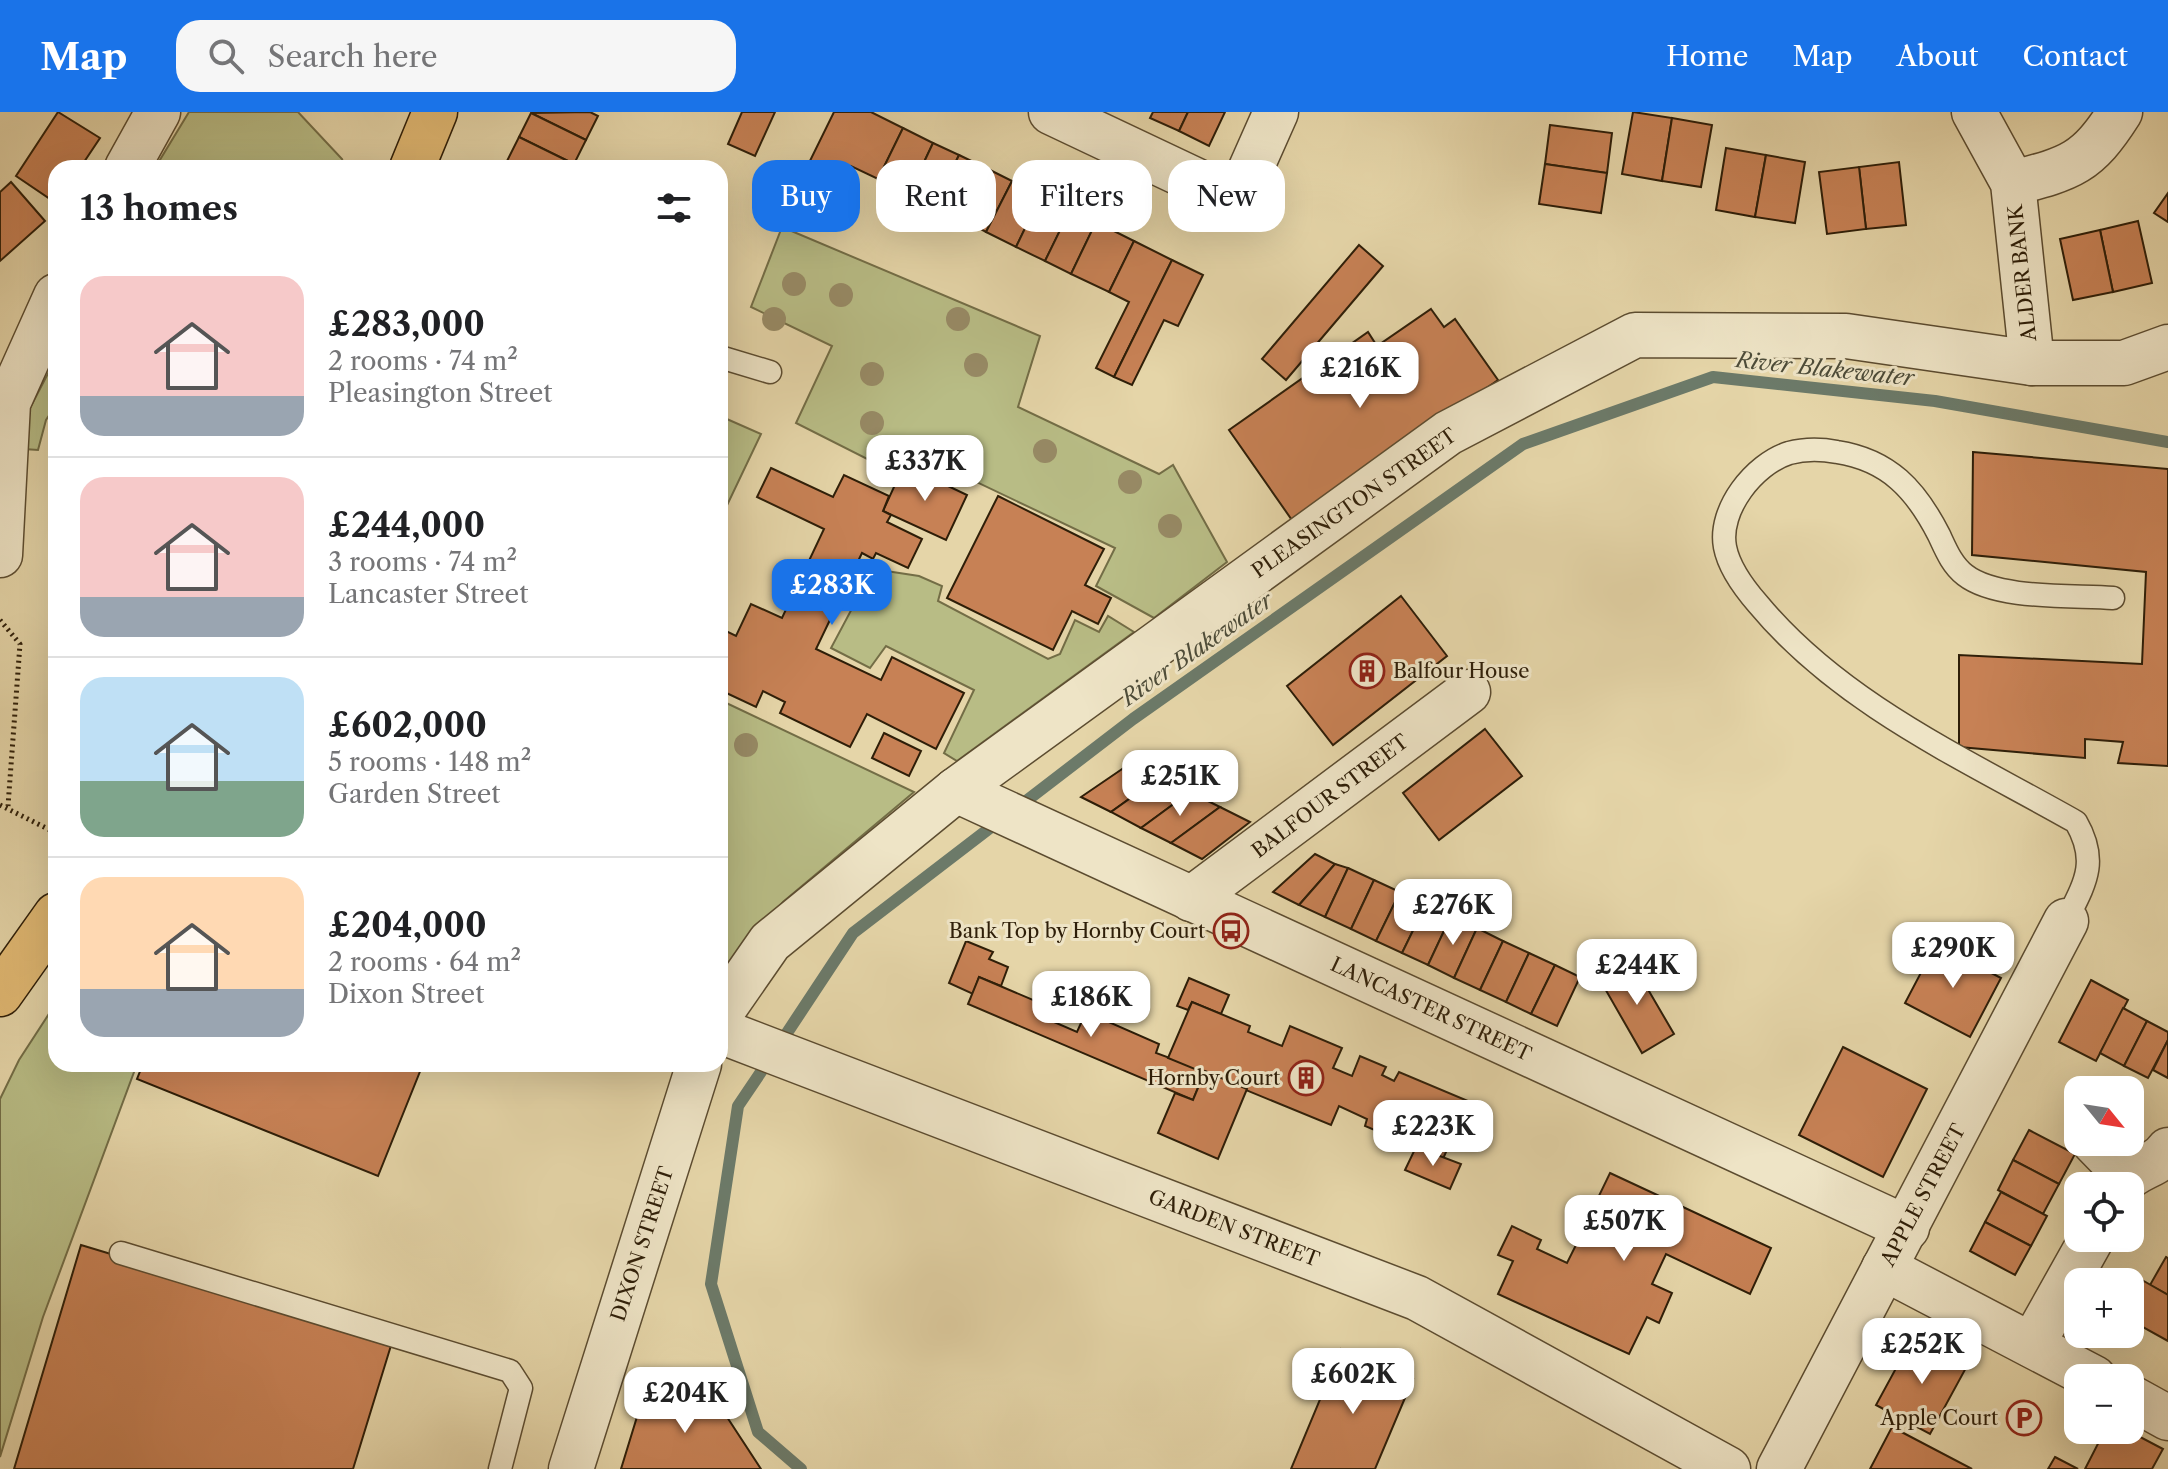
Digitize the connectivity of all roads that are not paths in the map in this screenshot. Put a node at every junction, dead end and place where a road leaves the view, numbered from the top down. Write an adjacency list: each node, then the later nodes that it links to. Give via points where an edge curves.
1 (158, 112): 7 (street)
2 (1051, 112): 3 (street, via 1237,200)
3 (1276, 112)
4 (1974, 112): 9 (street, ALDER BANK)
5 (2120, 112): 9 (street, ALDER BANK, via 2097,147 2064,170)
6 (427, 114): 8 (main road)
7 (131, 160)
8 (414, 160)
9 (2013, 183): 13 (street, ALDER BANK)
10 (48, 310): 15 (street)
11 (2168, 347): 13 (street, PLEASINGTON STREET, via 2124,363)
12 (728, 359): 14 (lane)
13 (2032, 363): 19 (street, PLEASINGTON STREET, via 1846,336 1635,335 1448,433)
14 (770, 372)
15 (4, 402): 16 (street)
16 (0, 555)
17 (2113, 598): 21 (lane, via 1999,590 1977,582 1951,560 1905,482 1870,460 1837,452 1788,453 1768,463 1736,499 1726,522 1731,566 1757,603 1812,658 1881,712 2076,822 2088,843 2089,869)
18 (1468, 692): 20 (street, BALFOUR STREET)
19 (974, 798): 20 (street, LANCASTER STREET); 24 (street, PLEASINGTON STREET, via 770,942)
20 (1191, 899): 31 (street, LANCASTER STREET)
21 (2066, 921): 31 (street, APPLE STREET)
22 (48, 926): 23 (main road)
23 (0, 994)
24 (728, 1002)
25 (739, 1038): 41 (street, GARDEN STREET, via 1417,1298)
26 (696, 1072): 40 (street, DIXON STREET)
27 (2168, 1150): 30 (street)
28 (2104, 1156): 29 (street)
29 (2117, 1172)
30 (2140, 1172)
31 (1907, 1228): 34 (street, APPLE STREET)
32 (2084, 1252): 35 (street)
33 (121, 1253): 39 (lane, via 510,1371 521,1388)
34 (1884, 1268): 35 (street); 42 (street, APPLE STREET)
35 (2032, 1345): 36 (street)
36 (2068, 1364)
37 (2144, 1405): 38 (street)
38 (2168, 1418)
39 (500, 1469)
40 (571, 1469)
41 (1728, 1469)
42 (1779, 1469)

